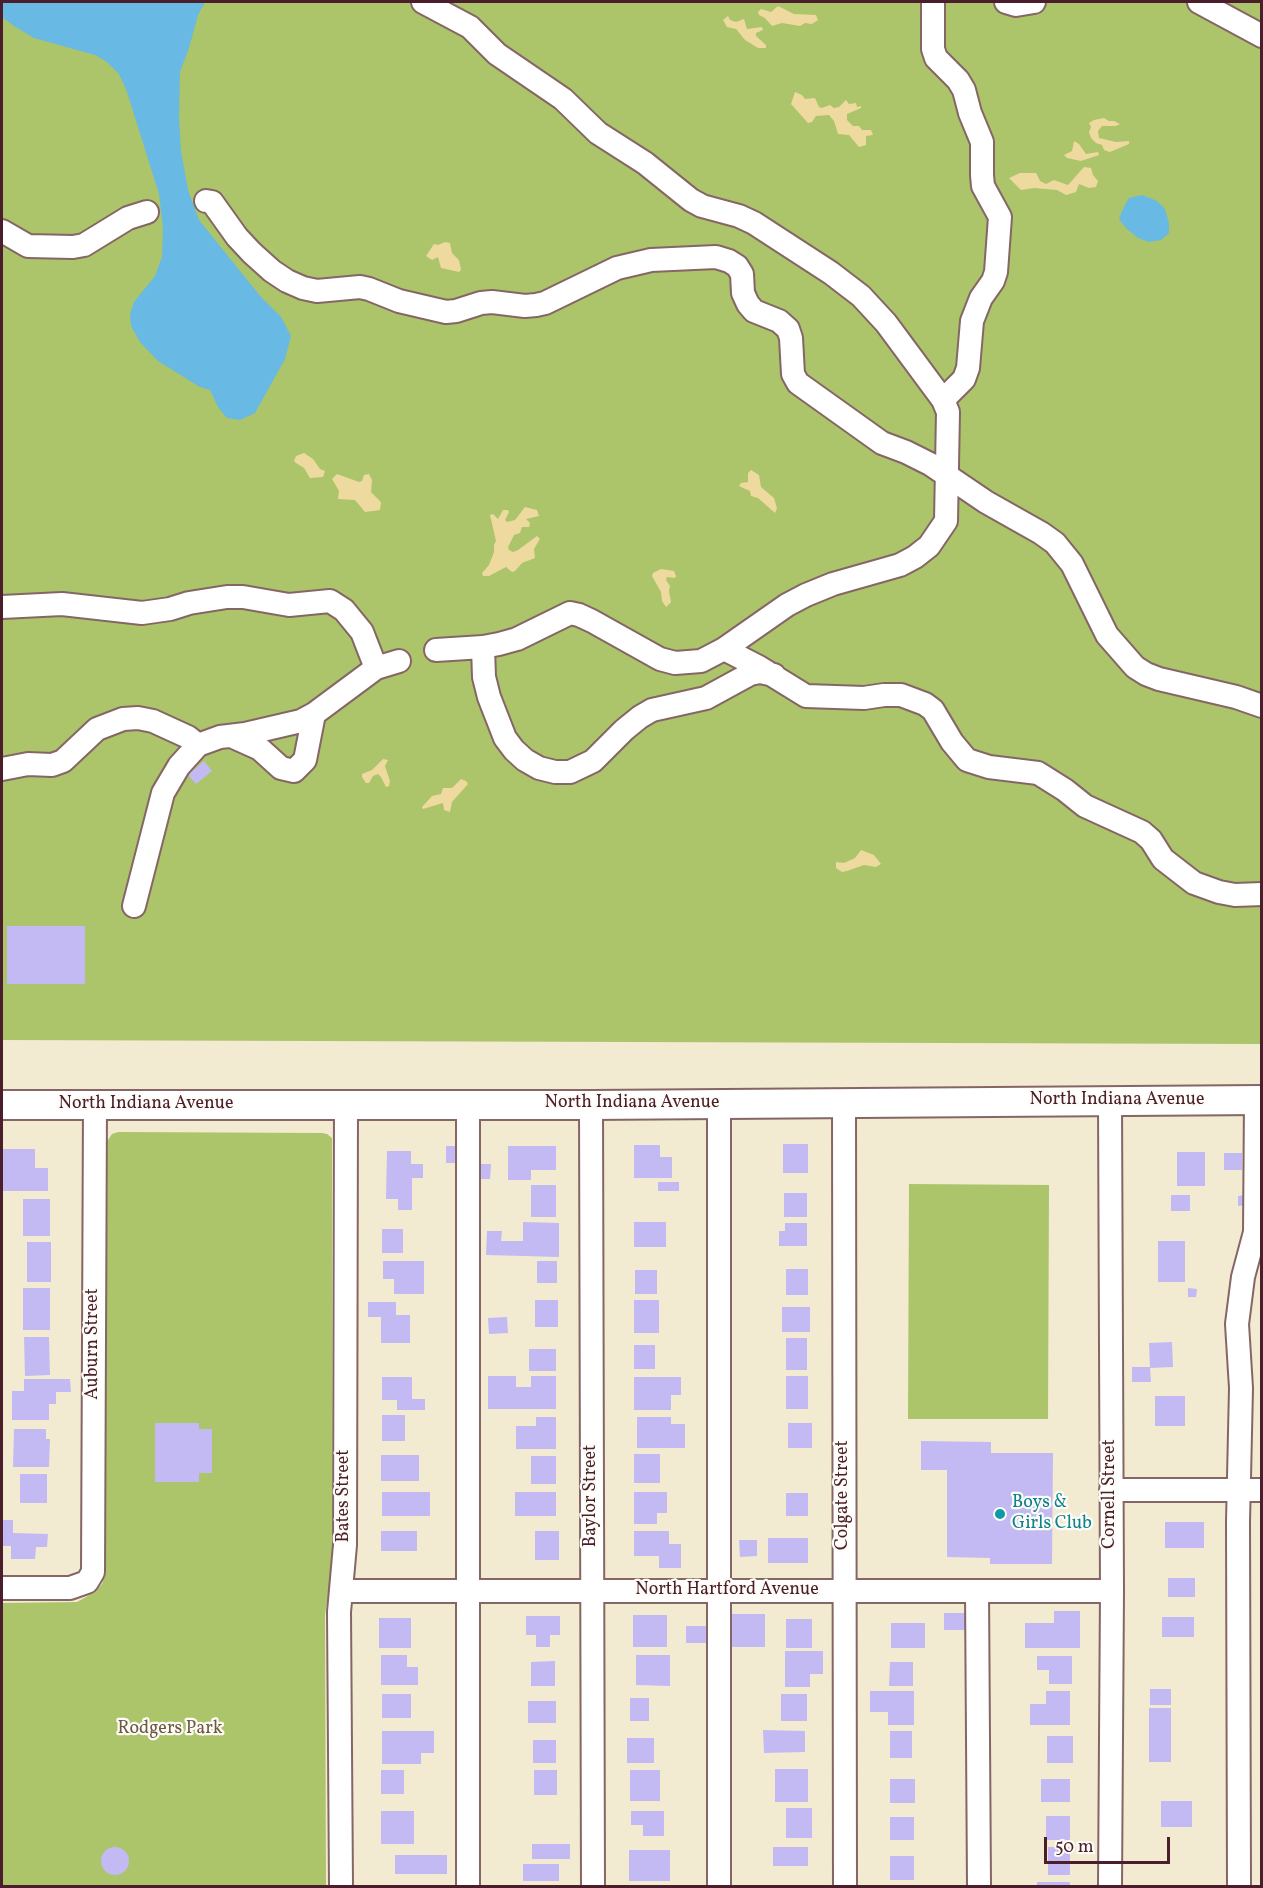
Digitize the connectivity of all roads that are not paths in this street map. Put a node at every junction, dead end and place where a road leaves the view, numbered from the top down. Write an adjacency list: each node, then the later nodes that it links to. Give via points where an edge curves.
1 (423, 2): 10 (street, via 470,27 497,54 550,89 598,133 645,163 691,200 754,223 831,273 861,296 886,323)
2 (933, 2): 10 (street, via 933,49 936,58 964,90 982,142 983,186 1000,217 996,272 972,321 968,368 964,379)
3 (1006, 2): 4 (street)
4 (1034, 2)
5 (1198, 2): 6 (street)
6 (1262, 36)
7 (206, 201): 11 (street, via 212,202 252,253 287,281 318,291 360,287 399,302 446,312 492,302 525,306 545,303 617,268 651,260 716,257 729,261 742,274 743,293 754,311 788,329 793,374 804,390 882,443)
8 (147, 212): 9 (street, via 73,247 28,246)
9 (2, 231)
10 (943, 400): 11 (street, via 948,412)
11 (947, 476): 14 (street, via 946,521 929,546 915,558 806,595); 19 (street, via 1055,543 1071,564 1107,635 1135,667 1159,679)
12 (2, 607): 17 (street, via 62,604 142,613 227,597 289,605 330,601 344,610 362,632)
13 (483, 647): 14 (street, via 517,639 570,613 675,663 701,661); 15 (street); 18 (street, via 484,677 505,738 525,760 555,772 570,772 592,761 652,710 706,698 750,674)
14 (724, 649): 18 (street)
15 (436, 650)
16 (399, 662): 17 (street)
17 (376, 668): 20 (street)
18 (774, 675): 24 (street, via 806,696 901,695 925,704 967,760 1038,773 1085,806 1142,832 1163,860 1194,883 1235,895)
19 (1262, 706)
20 (314, 714): 21 (street, via 290,725); 21 (street, via 305,760 294,771 281,768 260,749)
21 (230, 736): 22 (street)
22 (198, 745): 23 (street, via 153,721 123,719 96,729 63,761); 25 (street, via 163,793)
23 (2, 769)
24 (1262, 894)
25 (134, 906)
26 (1259, 1100): 27 (main road, North Indiana Avenue); 36 (street, via 1255,1232 1243,1277 1237,1324)
27 (1110, 1101): 28 (main road, North Indiana Avenue); 35 (street, Cornell Street)
28 (844, 1103): 29 (main road, North Indiana Avenue); 42 (street, Colgate Street)
29 (719, 1104): 34 (main road, North Indiana Avenue); 41 (street)
30 (2, 1105): 31 (main road, North Indiana Avenue)
31 (95, 1105): 32 (main road, North Indiana Avenue); 37 (street, Auburn Street, via 93,1572 87,1582 70,1588)
32 (346, 1105): 33 (main road, North Indiana Avenue); 38 (street, Bates Street, via 345,1545)
33 (468, 1105): 34 (main road, North Indiana Avenue); 39 (street)
34 (591, 1105): 40 (street, Baylor Street)
35 (1111, 1490): 36 (street); 44 (street, Cornell Street)
36 (1250, 1490): 52 (street)
37 (2, 1588)
38 (341, 1591): 39 (street, North Hartford Avenue); 45 (street, Bates Street)
39 (468, 1591): 40 (street, North Hartford Avenue); 46 (street)
40 (592, 1591): 41 (street, North Hartford Avenue); 47 (street, Baylor Street)
41 (718, 1591): 42 (street, North Hartford Avenue); 48 (street)
42 (844, 1591): 43 (street, North Hartford Avenue); 49 (street, Colgate Street)
43 (977, 1591): 44 (street, North Hartford Avenue); 50 (street)
44 (1112, 1591): 51 (street, Cornell Street)
45 (341, 1887)
46 (468, 1887)
47 (593, 1887)
48 (719, 1887)
49 (845, 1887)
50 (979, 1887)
51 (1110, 1887)
52 (1239, 1887)

